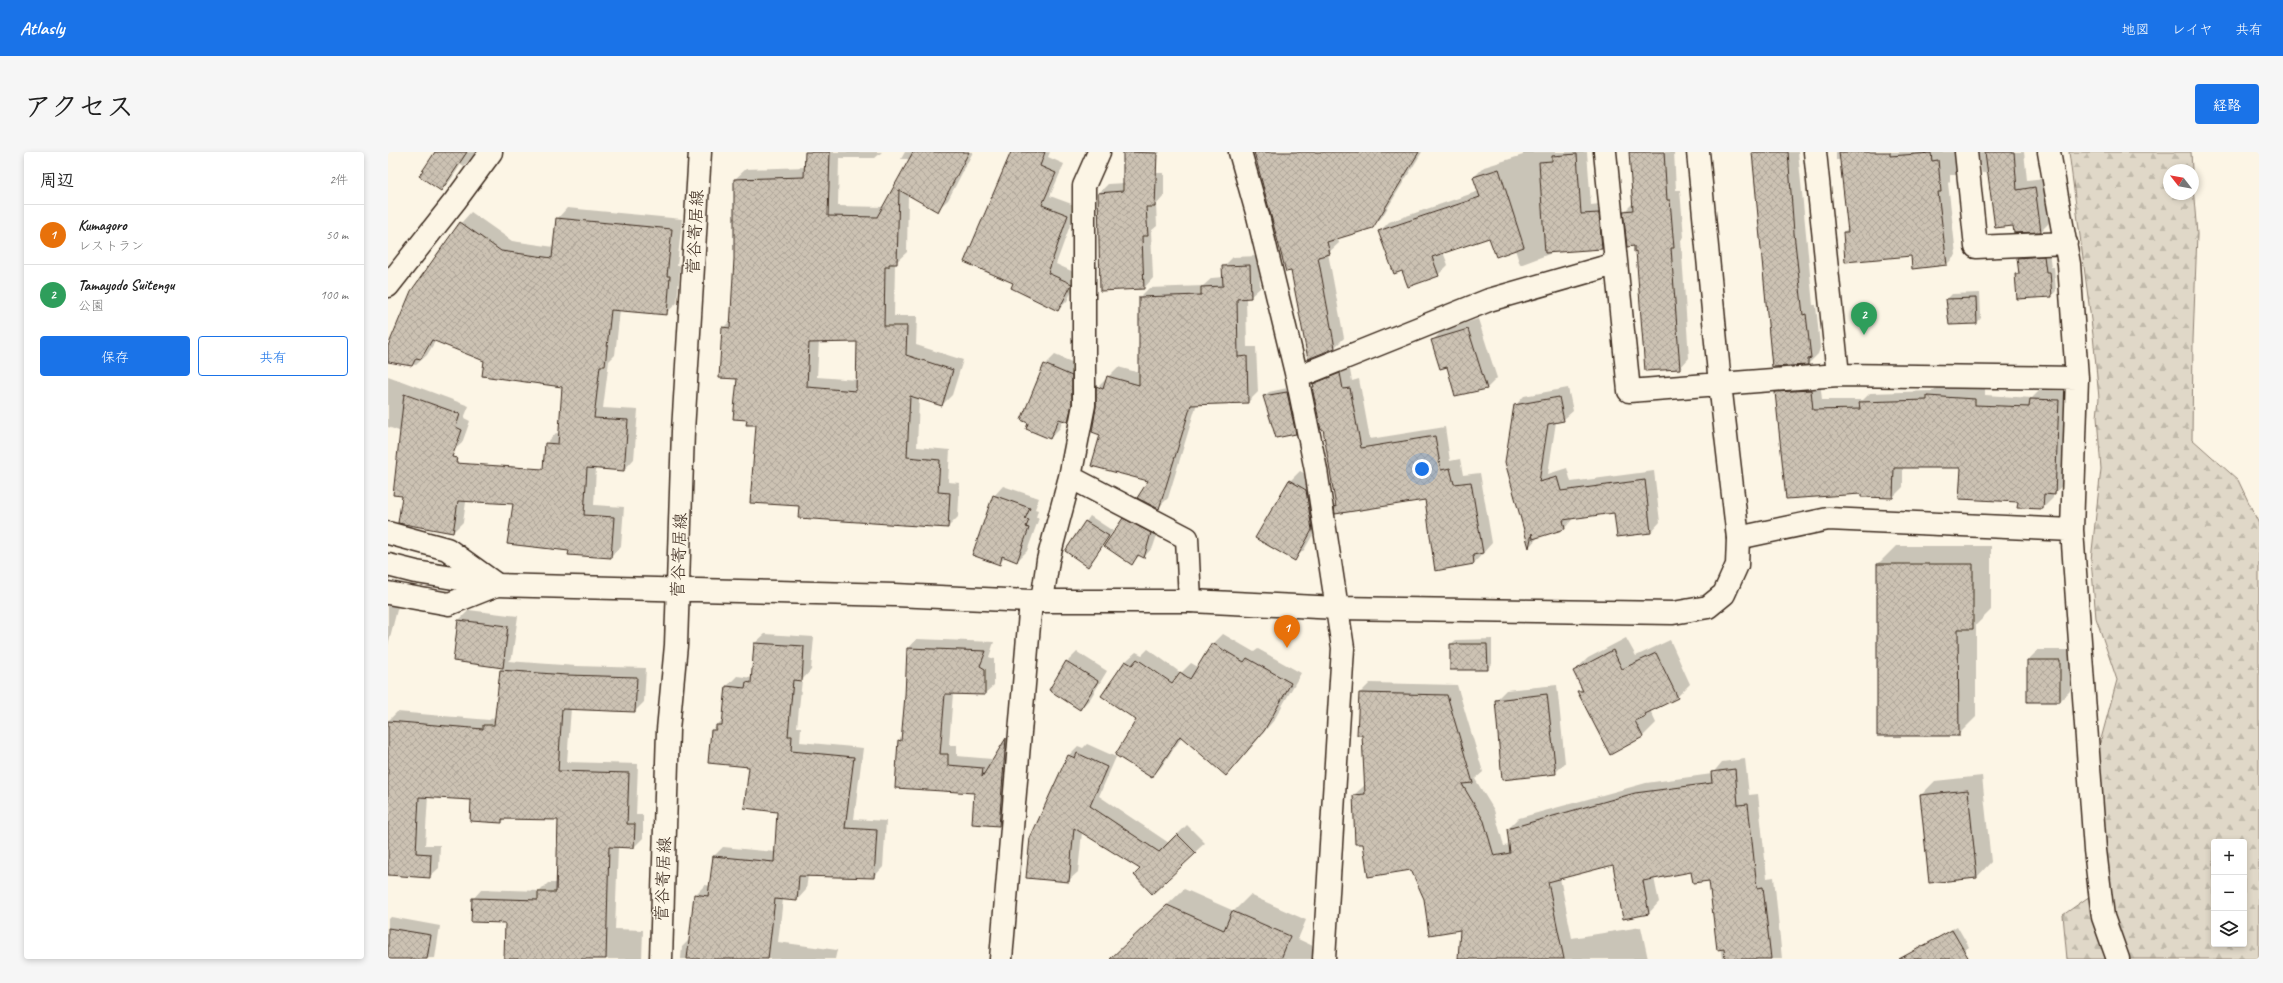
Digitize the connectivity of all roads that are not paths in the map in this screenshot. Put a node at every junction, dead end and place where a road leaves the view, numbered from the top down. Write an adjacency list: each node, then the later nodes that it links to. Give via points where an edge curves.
1 (491, 152): 12 (street)
2 (700, 152): 23 (street, 菅谷寄居線, via 683,431)
3 (1099, 152): 17 (street, via 1084,186 1084,405)
4 (1240, 152): 14 (street)
5 (1605, 152): 11 (street)
6 (1698, 152): 16 (street)
7 (1815, 152): 13 (street)
8 (1966, 152): 10 (street, via 1976,247)
9 (2049, 152): 10 (street)
10 (2066, 244): 15 (street)
11 (1615, 264): 14 (street, via 1489,300); 16 (street, via 1629,391)
12 (388, 286)
13 (1838, 375): 15 (street); 16 (street)
14 (1297, 376): 27 (street, via 1316,470)
15 (2077, 378): 18 (street)
16 (1720, 384): 20 (street)
17 (1070, 477): 25 (street); 26 (street, via 1187,538)
18 (2072, 530): 20 (street, via 1828,519); 31 (street, via 2087,749 2102,910)
19 (388, 532): 22 (street, via 447,548)
20 (1738, 538): 27 (street, via 1737,565 1724,594 1708,606 1673,613)
21 (388, 565): 22 (street)
22 (497, 585): 23 (street); 24 (street, via 449,604)
23 (678, 590): 25 (street); 28 (street, 菅谷寄居線, via 668,730)
24 (388, 593)
25 (1037, 601): 26 (street); 29 (street)
26 (1190, 601): 27 (street)
27 (1338, 608): 30 (street, via 1343,648)
28 (661, 959)
29 (1001, 959)
30 (1324, 959)
31 (2118, 959)

